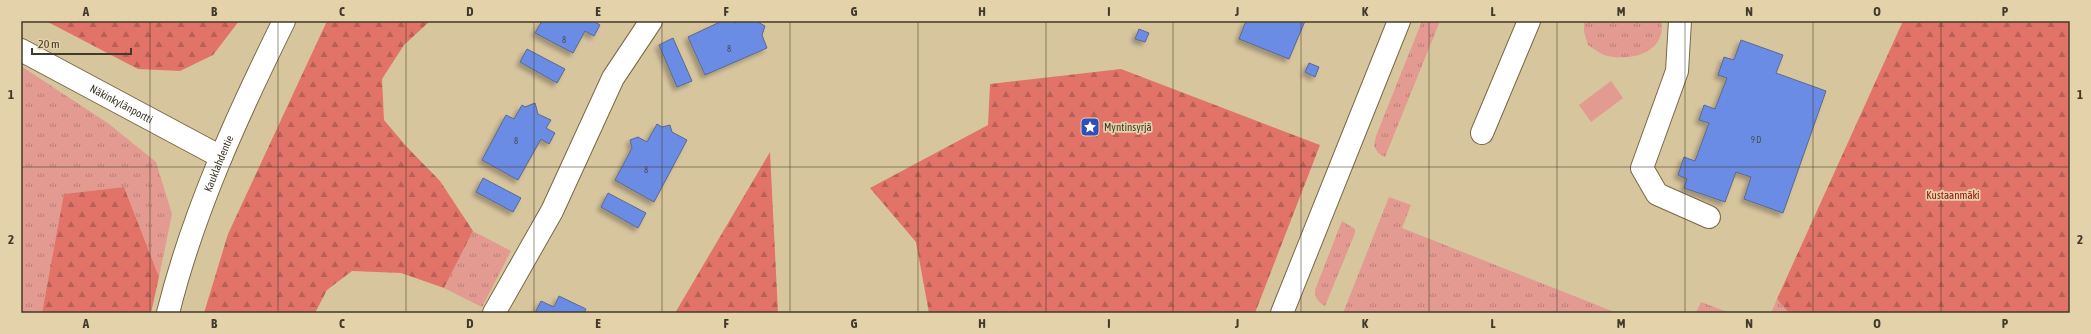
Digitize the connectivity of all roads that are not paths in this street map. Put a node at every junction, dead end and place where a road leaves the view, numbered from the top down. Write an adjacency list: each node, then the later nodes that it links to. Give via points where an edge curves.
1 (284, 21): 8 (street, Kauklahdentie, via 253,84)
2 (652, 21): 11 (street, via 613,78 552,211)
3 (1399, 21): 12 (street)
4 (1529, 21): 7 (street)
5 (1680, 21): 9 (street, via 1677,71 1642,168 1656,194)
6 (21, 50): 8 (street, Näkinkylänportti)
7 (1482, 133)
8 (222, 157): 10 (street, Kauklahdentie, via 178,274)
9 (1709, 217)
10 (168, 313)
11 (494, 313)
12 (1282, 313)

